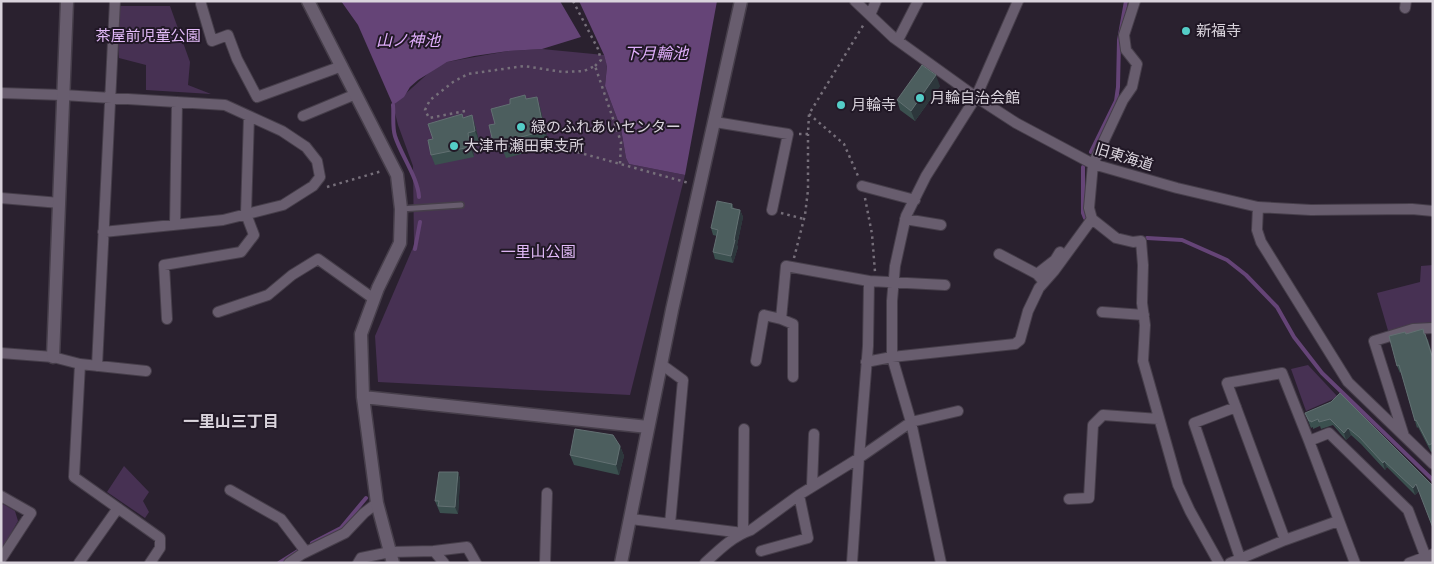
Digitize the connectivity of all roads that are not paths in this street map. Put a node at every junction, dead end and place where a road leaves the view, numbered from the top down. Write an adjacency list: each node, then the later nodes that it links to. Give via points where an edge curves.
1 (67, 1): 16 (street)
2 (115, 1): 18 (street)
3 (308, 1): 13 (street)
4 (741, 1): 22 (street)
5 (854, 1): 11 (street, 旧東海道)
6 (876, 1): 11 (street)
7 (918, 1): 12 (street)
8 (1018, 1): 17 (street)
9 (1135, 1): 23 (street, via 1124,35 1126,50 1137,64 1132,87)
10 (201, 4): 13 (street, via 212,41 228,35 257,97)
11 (870, 15): 12 (street, 旧東海道)
12 (898, 40): 17 (street, 旧東海道)
13 (342, 66): 15 (street)
14 (1, 93): 16 (street)
15 (356, 94): 21 (street); 30 (street, via 396,175)
16 (62, 95): 18 (street); 27 (street)
17 (976, 97): 23 (street, 旧東海道, via 1016,123); 26 (street, via 926,176)
18 (111, 98): 19 (street); 38 (street)
19 (177, 102): 20 (street, via 225,105); 36 (street)
20 (249, 116): 33 (street); 33 (street, via 282,131 306,148 317,161 320,177 313,186 283,205)
21 (303, 116)
22 (715, 122): 31 (street, via 788,134); 59 (street)
23 (1093, 164): 29 (street, 旧東海道, via 1177,188); 35 (street, via 1089,208)
24 (862, 186): 26 (street)
25 (1, 198): 27 (street)
26 (915, 200): 34 (street)
27 (60, 203): 54 (street)
28 (461, 205): 30 (lane)
29 (1258, 206): 32 (street, 旧東海道); 71 (street, via 1257,230 1261,242 1348,382)
30 (401, 209): 46 (street, via 400,242)
31 (772, 210)
32 (1433, 211)
33 (246, 214): 36 (street); 50 (street, via 254,235 242,252 164,264)
34 (906, 219): 37 (street); 43 (street)
35 (1092, 219): 44 (street); 49 (street, via 1116,238 1141,241)
36 (175, 225): 38 (street)
37 (941, 225)
38 (103, 232): 60 (street)
39 (1068, 241): 41 (street, via 1055,260)
40 (999, 254): 41 (street)
41 (1037, 274): 44 (street)
42 (868, 281): 43 (street); 51 (street, via 786,266); 57 (street)
43 (894, 282): 45 (street); 55 (street)
44 (1044, 282): 55 (street, via 1028,310 1020,340 1015,344)
45 (945, 285)
46 (374, 299): 47 (street, via 318,259 268,295); 63 (street, via 361,334)
47 (218, 312)
48 (1102, 312): 49 (street)
49 (1144, 315): 66 (street, via 1143,361)
50 (167, 319)
51 (781, 319): 56 (street, via 764,315); 62 (street, via 793,324)
52 (1433, 328): 71 (street, via 1413,329 1374,341)
53 (1, 353): 54 (street)
54 (53, 357): 58 (street)
55 (892, 357): 57 (street); 67 (street)
56 (756, 361)
57 (866, 362): 73 (street)
58 (80, 364): 60 (street); 82 (street, via 74,477)
59 (661, 364): 68 (street); 85 (street, via 683,380)
60 (97, 366): 61 (street)
61 (146, 371)
62 (793, 377)
63 (363, 397): 68 (street); 81 (street)
64 (1236, 407): 72 (street, via 1227,383 1282,373); 87 (street); 92 (street, via 1194,423)
65 (958, 412): 67 (street)
66 (1159, 419): 80 (street, via 1103,415 1093,425 1089,498); 106 (street, via 1178,485)
67 (911, 422): 73 (street); 105 (street)
68 (648, 427): 83 (street)
69 (744, 429): 86 (street)
70 (814, 434): 75 (street)
71 (1404, 437): 74 (street)
72 (1309, 441): 84 (street); 93 (street, via 1329,433 1408,510)
73 (858, 458): 75 (street); 104 (street)
74 (1433, 464)
75 (812, 486): 78 (street)
76 (230, 490): 89 (street, via 282,519)
77 (547, 493): 101 (street)
78 (800, 495): 86 (street); 90 (street, via 808,538)
79 (1, 496): 94 (street, via 31,513)
80 (1069, 499)
81 (377, 503): 89 (street, via 345,533); 91 (street)
82 (118, 508): 95 (street); 96 (street, via 160,538 160,548)
83 (631, 519): 85 (street); 102 (street)
84 (1338, 522): 87 (street); 108 (street)
85 (670, 524): 86 (street)
86 (742, 533): 103 (street)
87 (1285, 540): 92 (street)
88 (434, 551): 91 (street); 99 (street); 100 (street, via 467,547)
89 (306, 552): 97 (street)
90 (761, 552)
91 (392, 558): 98 (street, via 361,558)
92 (1240, 558): 107 (street)
93 (1429, 558): 109 (street)
94 (1, 559)
95 (79, 563)
96 (150, 563)
97 (288, 563)
98 (358, 563)
99 (444, 563)
100 (476, 563)
101 (545, 563)
102 (621, 563)
103 (705, 563)
104 (852, 563)
105 (941, 563)
106 (1219, 563)
107 (1230, 563)
108 (1355, 563)
109 (1409, 563)

